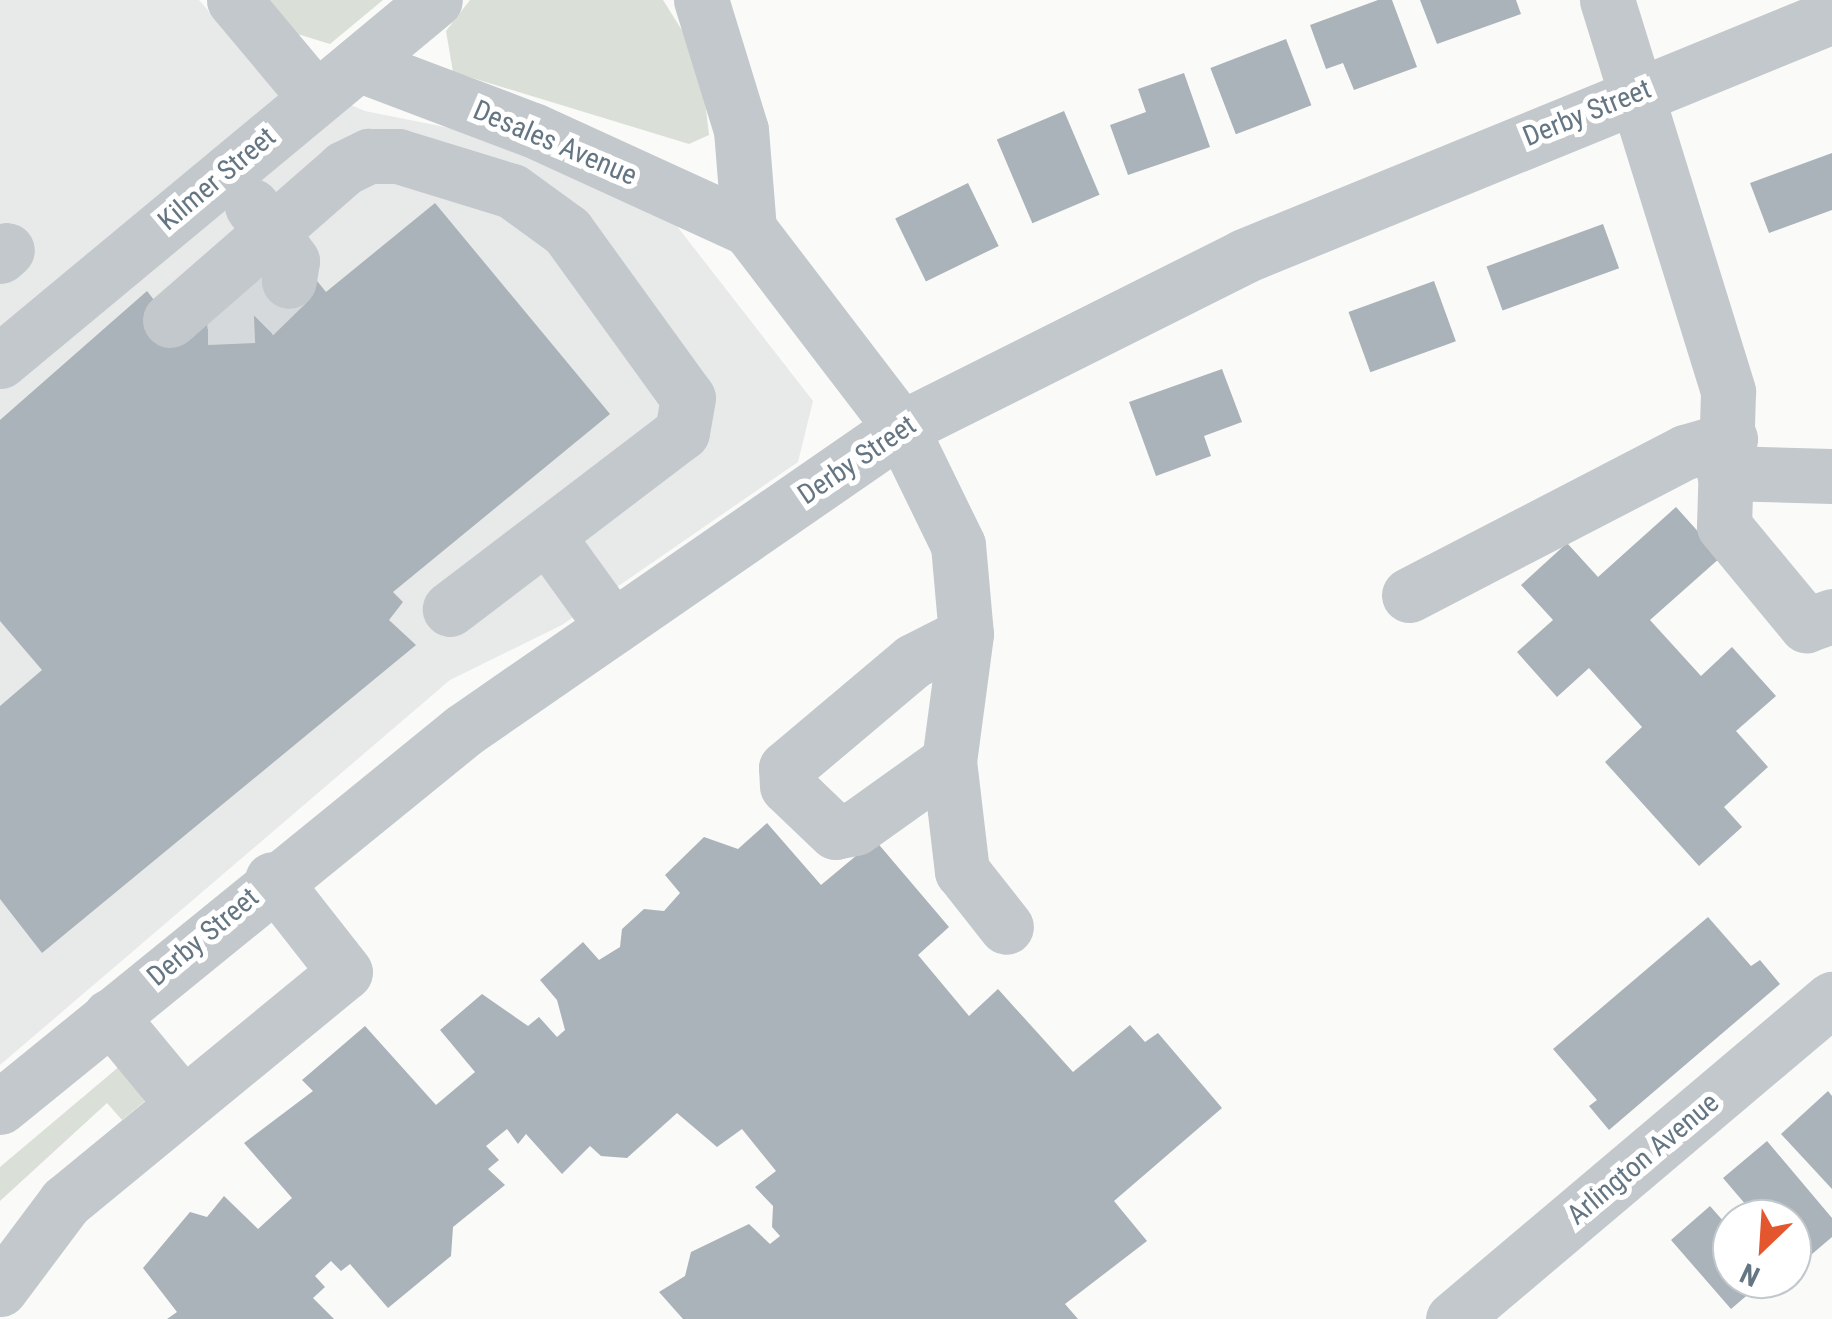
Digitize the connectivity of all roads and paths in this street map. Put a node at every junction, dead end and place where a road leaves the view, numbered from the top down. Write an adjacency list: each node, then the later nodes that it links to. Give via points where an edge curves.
1 (234, 0): 8 (street)
2 (435, 0): 6 (street, Kilmer Street)
3 (701, 0): 10 (street, via 741,130)
4 (1607, 0): 7 (street)
5 (1832, 16): 7 (street, Derby Street)
6 (358, 64): 8 (street, Kilmer Street); 10 (street, Desales Avenue, via 533,130)
7 (1640, 90): 15 (street, Derby Street, via 1244,256); 16 (street, via 1728,392)
8 (315, 96): 9 (street, Kilmer Street)
9 (224, 172): 11 (street); 14 (street, Kilmer Street)
10 (749, 229): 15 (street)
11 (272, 230): 12 (street, via 292,261); 13 (street); 18 (street, via 344,168 398,156 512,191 568,230 688,398 682,432 662,453)
12 (289, 281)
13 (187, 315)
14 (0, 360)
15 (901, 428): 22 (street, Derby Street); 23 (street, via 958,545)
16 (1727, 456): 17 (street); 19 (street, via 1685,452); 21 (street, via 1724,526 1806,625)
17 (1832, 476)
18 (548, 537): 20 (street); 22 (street)
19 (1410, 595)
20 (450, 609)
21 (1832, 616)
22 (613, 627): 25 (street, Derby Street)
23 (966, 634): 24 (street); 24 (street, via 913,660 786,768 787,786 835,832 855,828)
24 (949, 761): 26 (street, via 962,871)
25 (272, 879): 28 (street, Derby Street); 29 (street, via 345,972)
26 (1006, 927)
27 (1832, 998): 32 (street, Arlington Avenue)
28 (110, 1016): 29 (street); 30 (street, Derby Street)
29 (184, 1104): 31 (street, via 64,1202)
30 (0, 1106)
31 (0, 1289)
32 (1453, 1319)

